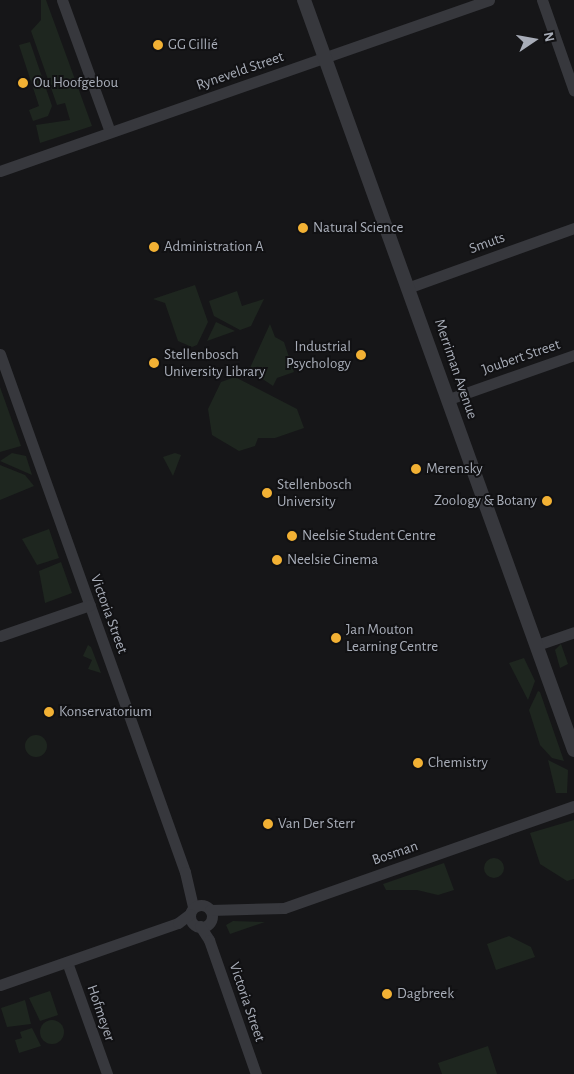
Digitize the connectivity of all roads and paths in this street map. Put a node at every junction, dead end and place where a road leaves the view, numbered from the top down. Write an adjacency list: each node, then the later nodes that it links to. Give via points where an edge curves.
1 (62, 0): 7 (street)
2 (304, 0): 5 (street, Merriman Avenue)
3 (489, 0): 5 (street, Ryneveld Street)
4 (542, 0): 6 (street)
5 (325, 57): 7 (street, Ryneveld Street); 10 (street, Merriman Avenue)
6 (574, 91)
7 (110, 132): 8 (street, Ryneveld Street)
8 (0, 171)
9 (574, 228): 10 (street, Smuts)
10 (410, 287): 13 (street, Merriman Avenue)
11 (0, 354): 14 (street, Victoria Street)
12 (574, 355): 13 (street, Joubert Street)
13 (449, 399): 17 (street, Merriman Avenue)
14 (90, 605): 16 (street); 20 (street, Victoria Street)
15 (574, 632): 17 (street)
16 (0, 636)
17 (536, 645): 18 (street, Merriman Avenue)
18 (574, 750)
19 (574, 806): 20 (street, Bosman, via 284,908)
20 (201, 916): 21 (street, Bosman); 24 (street, Victoria Street)
21 (68, 962): 22 (street, Bosman); 23 (street, Hofmeyer)
22 (0, 986)
23 (106, 1074)
24 (256, 1074)

